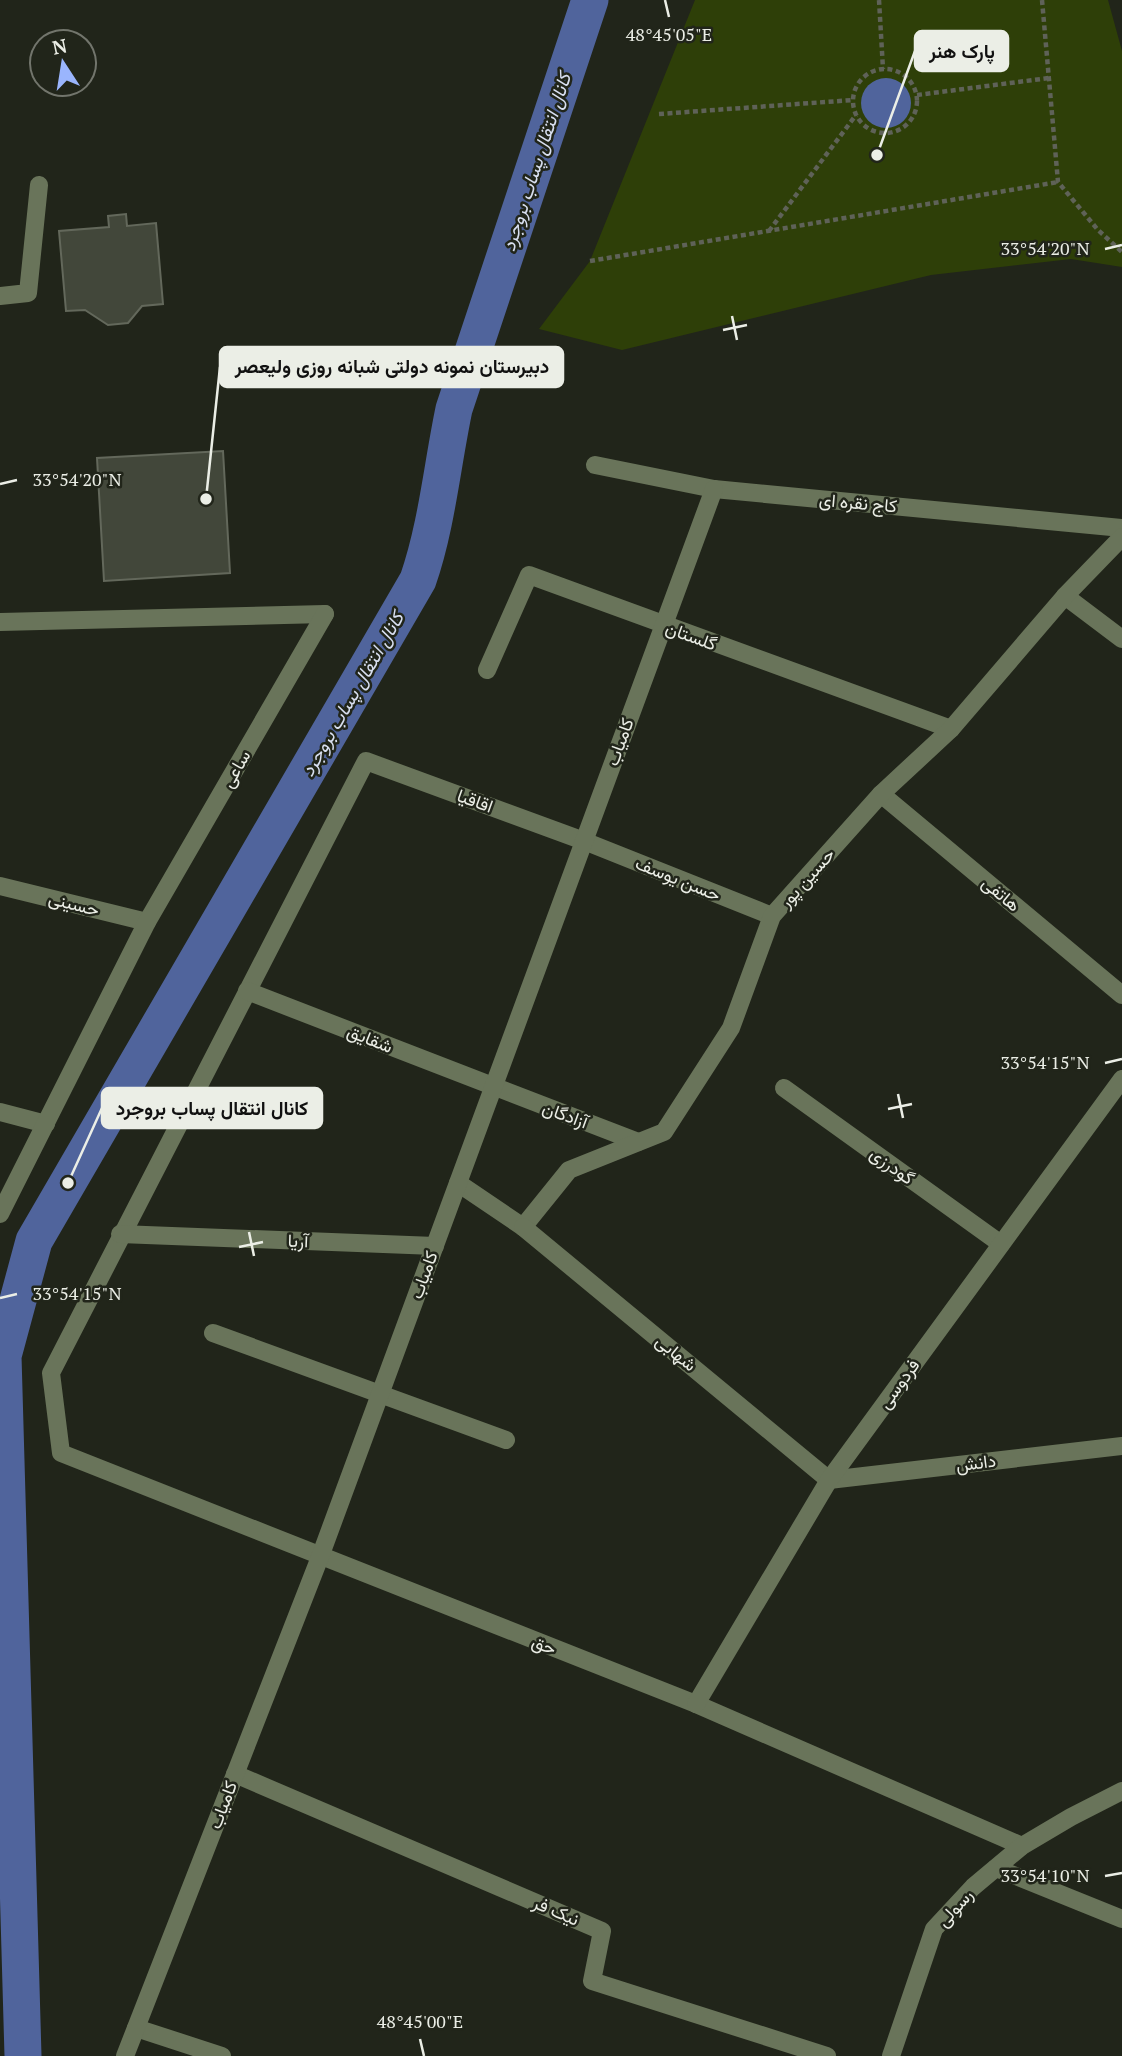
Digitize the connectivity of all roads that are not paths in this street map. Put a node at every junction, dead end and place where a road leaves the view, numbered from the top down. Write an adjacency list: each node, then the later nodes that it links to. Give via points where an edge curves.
1 (39, 185): 2 (street, via 28,293)
2 (0, 296)
3 (595, 465): 4 (street, کاج نقره ای)
4 (714, 489): 5 (street, کاج نقره ای); 9 (street, کامیاب)
5 (1122, 528)
6 (1122, 537): 7 (street, حسین پور)
7 (1065, 596): 10 (street); 12 (street, حسین پور)
8 (0, 622): 17 (street, ساعی, via 326,614)
9 (663, 626): 11 (street, گلستان, via 529,575); 12 (street, گلستان); 14 (street, کامیاب)
10 (1122, 639)
11 (487, 670)
12 (951, 729): 13 (street, حسین پور)
13 (881, 794): 16 (street, حسین پور); 19 (street, هاتفی)
14 (584, 841): 16 (street, حسن یوسف); 18 (street, اقاقیا, via 366,761); 21 (street, کامیاب)
15 (0, 886): 17 (street, حسینی)
16 (772, 916): 27 (street, حسین پور, via 732,1028 664,1132)
17 (147, 922): 26 (street, ساعی)
18 (247, 991): 21 (street, شقایق); 31 (street)
19 (1122, 995)
20 (1122, 1079): 24 (street, فردوسی)
21 (493, 1088): 27 (street, آزادگان); 28 (street, کامیاب)
22 (784, 1088): 32 (street, گودرزی)
23 (1122, 1103): 24 (street)
24 (1102, 1106): 32 (street, فردوسی)
25 (0, 1111): 26 (street)
26 (46, 1124): 29 (street, ساعی)
27 (638, 1142): 30 (street, حسین پور, via 569,1170)
28 (458, 1183): 30 (street); 33 (street, کامیاب)
29 (0, 1214)
30 (523, 1227): 38 (street, شهابی)
31 (120, 1234): 33 (street, آریا); 39 (street, حق, via 51,1373 61,1453)
32 (1001, 1244): 38 (street, فردوسی)
33 (435, 1247): 35 (street, کامیاب)
34 (212, 1333): 35 (street)
35 (379, 1396): 36 (street); 39 (street, کامیاب)
36 (506, 1440)
37 (1122, 1446): 38 (street, دانش)
38 (829, 1480): 40 (street, فردوسی)
39 (320, 1557): 40 (street, حق); 41 (street, کامیاب)
40 (696, 1704): 43 (street, حق)
41 (235, 1774): 46 (street, کامیاب); 49 (street, نیک فر, via 602,1931 592,1981)
42 (1122, 1791): 43 (street, رسولی)
43 (1023, 1846): 44 (street, رسولی)
44 (996, 1868): 45 (street); 50 (street, رسولی, via 934,1929)
45 (1122, 1919)
46 (136, 2028): 47 (street, کامیاب); 48 (street)
47 (125, 2056)
48 (222, 2056)
49 (827, 2056)
50 (891, 2056)

